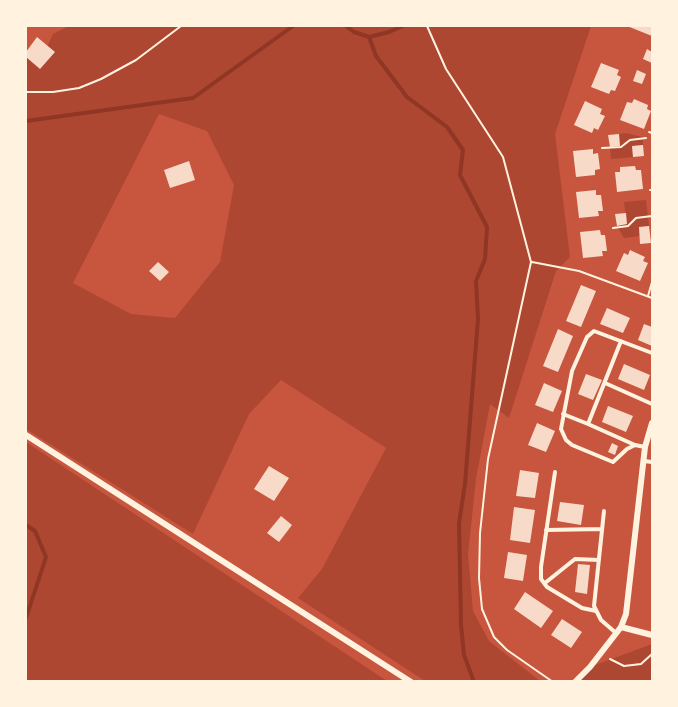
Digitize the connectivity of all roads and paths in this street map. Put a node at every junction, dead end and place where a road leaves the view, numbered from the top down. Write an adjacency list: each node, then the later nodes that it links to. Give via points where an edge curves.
1 (181, 26): 3 (path, via 136,60 101,79 79,88)
2 (427, 27): 8 (path, via 446,69 503,157)
3 (26, 92)
4 (646, 138): 5 (path, via 630,140 621,147)
5 (602, 148)
6 (652, 216): 7 (path)
7 (613, 228)
8 (531, 262): 10 (path, via 579,271); 37 (path, via 488,459 479,578 482,609 494,637)
9 (652, 282): 10 (path)
10 (648, 297): 11 (path)
11 (652, 298)
12 (621, 341): 13 (lane); 14 (lane); 16 (lane, via 594,331 586,337 572,371)
13 (652, 353)
14 (605, 382): 15 (lane); 18 (lane)
15 (652, 404)
16 (563, 414): 18 (lane); 20 (lane, via 561,429 572,445 613,462)
17 (652, 423): 21 (street)
18 (588, 424): 20 (lane)
19 (26, 435): 36 (street)
20 (634, 445): 21 (lane)
21 (645, 447): 22 (street)
22 (644, 461): 23 (lane); 31 (street, via 626,614)
23 (652, 462)
24 (555, 472): 27 (lane)
25 (604, 511): 26 (lane)
26 (602, 529): 27 (lane); 28 (lane)
27 (546, 530): 29 (lane, via 541,567)
28 (599, 560): 29 (lane, via 575,559); 30 (lane, via 594,606)
29 (544, 583): 30 (lane, via 582,608)
30 (597, 611): 32 (lane)
31 (621, 627): 32 (street); 33 (street)
32 (616, 633): 34 (street)
33 (652, 635)
34 (600, 654): 35 (path, via 624,666 641,664); 38 (street)
35 (652, 654)
36 (411, 681)
37 (553, 681)
38 (574, 681)

